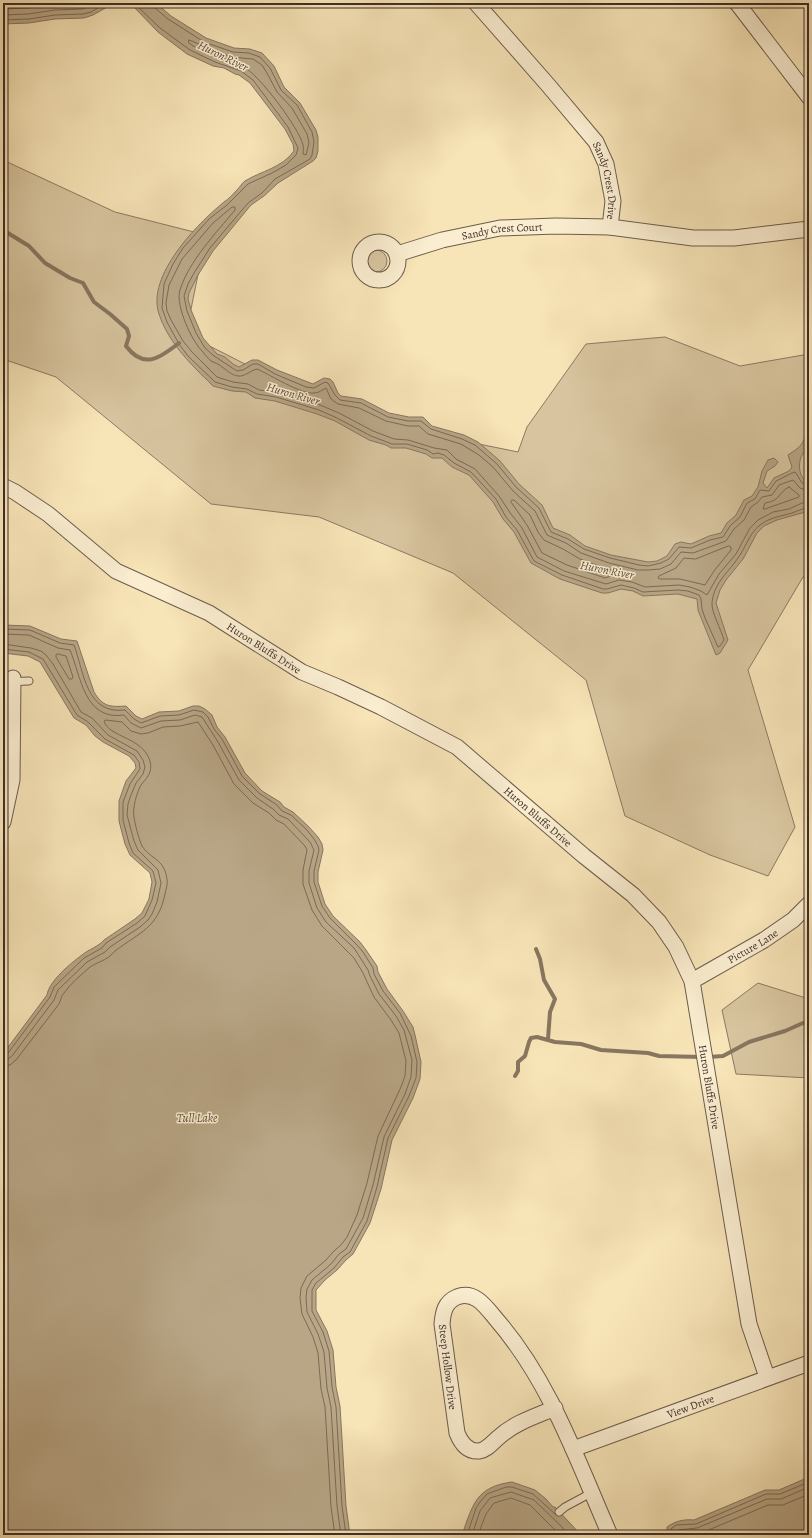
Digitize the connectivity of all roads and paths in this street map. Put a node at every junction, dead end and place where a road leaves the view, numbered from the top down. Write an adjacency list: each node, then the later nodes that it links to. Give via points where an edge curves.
1 (476, 3): 4 (street, Sandy Crest Drive, via 596,142 606,164 613,201)
2 (737, 3): 3 (street)
3 (809, 97)
4 (610, 227): 5 (street, Sandy Crest Drive, via 693,238 734,238); 6 (street, Sandy Crest Court, via 500,228 442,240)
5 (809, 230)
6 (397, 254)
7 (3, 486): 12 (street, Huron Bluffs Drive, via 48,514 116,571 209,613 302,672 381,707 458,747 584,856 633,894 659,922 676,947)
8 (10, 681): 9 (lane); 10 (street, via 12,780)
9 (29, 681)
10 (3, 822)
11 (809, 904): 12 (street, Picture Lane, via 793,920 764,940)
12 (692, 981): 14 (street, Huron Bluffs Drive, via 749,1324)
13 (809, 1363): 14 (street, View Drive)
14 (767, 1377): 16 (street, View Drive)
15 (555, 1408): 15 (street, Steep Hollow Drive, via 509,1333 480,1300 470,1296 457,1297 447,1304 442,1324 457,1433 467,1448 485,1450 501,1435 530,1418); 16 (street, Steep Hollow Drive)
16 (573, 1449): 17 (street, Steep Hollow Drive)
17 (591, 1493): 18 (lane); 19 (street, Steep Hollow Drive)
18 (559, 1512)
19 (610, 1535)

